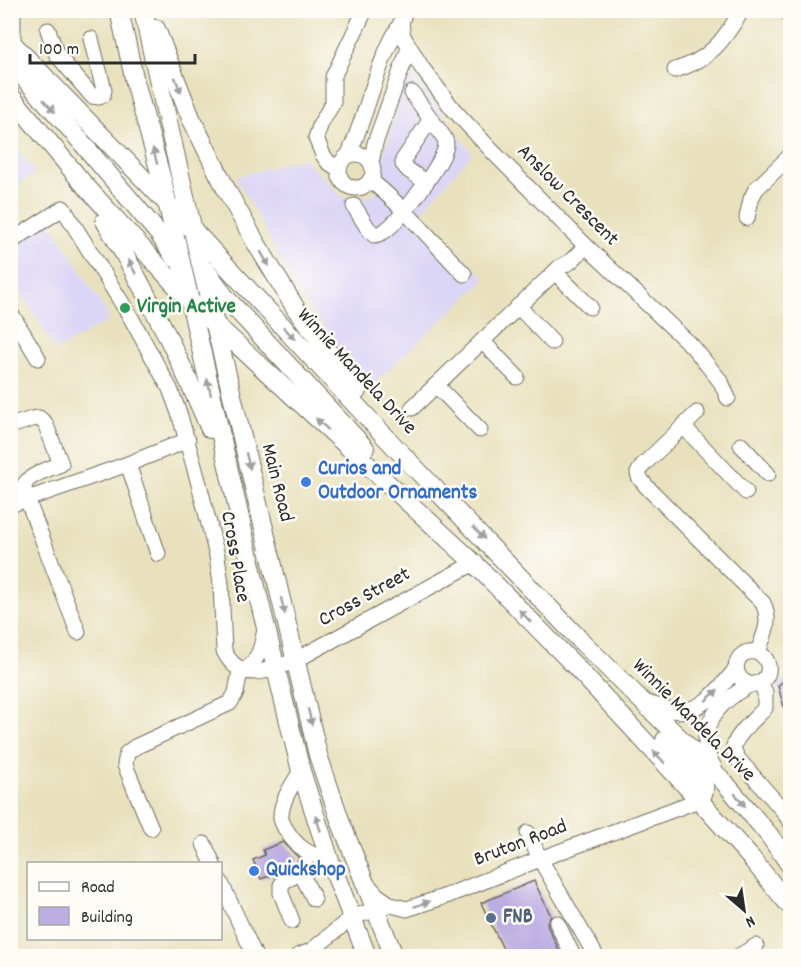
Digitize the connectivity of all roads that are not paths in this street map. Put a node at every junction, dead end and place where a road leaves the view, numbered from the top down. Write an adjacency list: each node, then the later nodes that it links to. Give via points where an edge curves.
1 (13, 10): 12 (street)
2 (119, 10): 28 (main road, Main Road, one-way to 2)
3 (143, 10): 32 (main road, Main Road)
4 (149, 10): 56 (main road, one-way to 56, via 191,118 260,251 296,309)
5 (365, 10): 24 (street, via 333,77 333,103 316,138 328,162)
6 (742, 10): 15 (street, via 717,46 695,64)
7 (785, 10): 9 (street)
8 (403, 16): 13 (street, Anslow Crescent, via 403,36); 16 (street)
9 (790, 16)
10 (48, 30): 11 (street, via 59,58 92,96 99,97 104,90)
11 (92, 39)
12 (12, 43): 28 (main road, Winnie Mandela Drive)
13 (409, 48): 17 (street); 34 (street, Anslow Crescent, via 453,109)
14 (10, 62): 36 (main road, one-way to 36, via 159,234)
15 (675, 70)
16 (378, 73): 17 (street); 21 (street)
17 (398, 80): 23 (street)
18 (412, 93): 20 (street)
19 (10, 95): 26 (main road)
20 (431, 119): 27 (street, via 446,146); 27 (street, via 403,164)
21 (348, 156): 23 (street, via 359,154); 24 (street)
22 (790, 156): 31 (street, via 756,189)
23 (371, 163): 25 (street)
24 (339, 169): 25 (street, via 350,186 356,188)
25 (370, 180): 30 (street)
26 (82, 182): 39 (main road); 59 (main road, one-way to 26, via 165,328)
27 (426, 182): 30 (street)
28 (167, 204): 32 (main road, Winnie Mandela Drive); 35 (main road); 36 (main road, Main Road)
29 (354, 206): 30 (street, via 374,235 383,233)
30 (405, 211): 38 (street)
31 (747, 218)
32 (192, 229): 35 (main road, Main Road); 56 (main road, Winnie Mandela Drive, one-way to 56)
33 (10, 242): 55 (street, Cross Place, via 63,208 170,389)
34 (584, 243): 37 (street, via 562,257); 49 (street, Anslow Crescent, via 693,347 721,382)
35 (200, 261): 43 (main road, Main Road); 66 (main road, via 225,297 387,471)
36 (182, 268): 39 (main road, Main Road); 43 (main road)
37 (557, 269): 40 (street); 41 (street)
38 (464, 274)
39 (189, 300): 43 (main road); 59 (main road, Main Road, one-way to 39)
40 (519, 306): 44 (street); 45 (street)
41 (590, 307)
42 (10, 312): 46 (street)
43 (214, 325): 66 (main road, one-way to 43); 73 (main road, Main Road, one-way to 73)
44 (482, 341): 47 (street); 48 (street)
45 (552, 342)
46 (38, 358)
47 (517, 377)
48 (436, 384): 50 (street); 54 (street)
49 (728, 398)
50 (412, 408)
51 (697, 413): 53 (street)
52 (10, 426): 57 (street, via 39,418 45,423)
53 (683, 426): 61 (street); 72 (street, via 643,465 639,477 763,603 768,623)
54 (480, 430)
55 (188, 440): 58 (street); 76 (street, Cross Place, via 218,566 224,651)
56 (394, 446): 71 (main road, Winnie Mandela Drive, one-way to 71)
57 (61, 464): 62 (street); 64 (street, via 29,478 24,488)
58 (128, 464): 62 (street); 67 (street)
59 (229, 471): 69 (main road, Main Road)
60 (768, 474): 61 (street, via 746,451)
61 (730, 475): 63 (street)
62 (69, 484): 64 (street)
63 (746, 492)
64 (27, 499): 65 (street); 70 (street)
65 (10, 505)
66 (414, 507): 68 (main road)
67 (158, 554)
68 (474, 563): 73 (street, Cross Street); 81 (main road, one-way to 68)
69 (266, 627): 74 (main road, Main Road); 76 (street, Cross Place, via 261,651)
70 (78, 632)
71 (583, 643): 78 (main road, Winnie Mandela Drive); 81 (main road, via 586,658 702,779 705,788)
72 (758, 652): 75 (street, via 742,655); 77 (street, via 769,669 764,679)
73 (296, 660): 74 (street, Cross Street); 96 (main road, Main Road, one-way to 96, via 318,755 341,823 365,881)
74 (276, 668): 76 (street); 79 (main road, Main Road)
75 (736, 669): 77 (street, via 740,679); 78 (street, one-way to 75, via 672,710 693,709)
76 (243, 671): 84 (street, via 230,703 127,753 125,765)
77 (755, 684): 80 (street, via 726,701 705,732 708,754); 82 (street, via 765,692 765,708 737,739 735,751 738,759)
78 (640, 701): 80 (main road, Winnie Mandela Drive)
79 (301, 771): 87 (street, via 280,817 293,840); 89 (main road, Main Road, one-way to 79)
80 (717, 775): 91 (main road, Winnie Mandela Drive, one-way to 91)
81 (699, 800): 88 (street, Bruton Road); 95 (main road)
82 (785, 802): 83 (street)
83 (790, 821)
84 (151, 828)
85 (528, 833): 88 (street)
86 (204, 844): 90 (street)
87 (310, 854): 89 (street); 92 (street)
88 (540, 859): 96 (street, Bruton Road, one-way to 88, via 406,909); 106 (street)
89 (330, 861): 97 (main road, Main Road)
90 (212, 862)
91 (790, 865)
92 (301, 873): 94 (street); 98 (street, via 281,885)
93 (222, 884): 101 (street)
94 (314, 899)
95 (790, 906)
96 (384, 907): 97 (street, Bruton Road); 104 (main road, Main Road)
97 (351, 918): 102 (street, Bruton Road); 103 (main road, Main Road)
98 (292, 921)
99 (557, 923): 105 (street)
100 (756, 946): 107 (street)
101 (255, 957)
102 (298, 957)
103 (367, 957)
104 (394, 957)
105 (573, 957)
106 (596, 957)
107 (739, 957)

